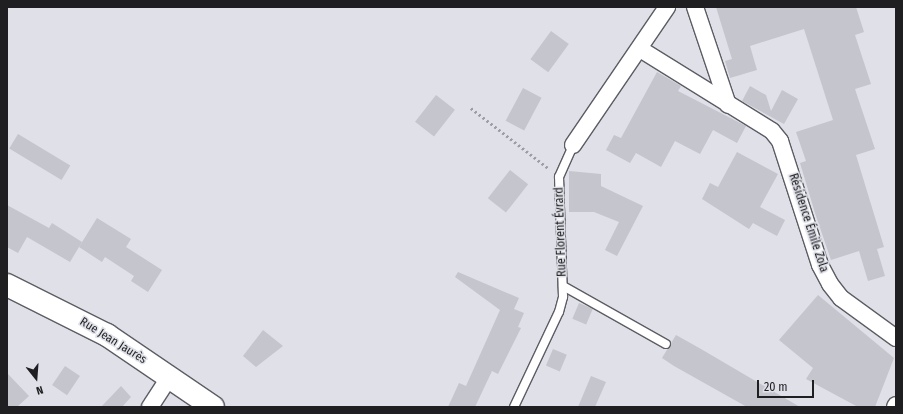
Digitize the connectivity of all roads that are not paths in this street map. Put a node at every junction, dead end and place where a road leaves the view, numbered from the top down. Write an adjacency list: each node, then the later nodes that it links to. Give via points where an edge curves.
1 (667, 7): 3 (street, Rue Florent Évrard)
2 (695, 7): 4 (street)
3 (640, 49): 4 (street, Résidence Émile Zola); 5 (street, Rue Florent Évrard)
4 (728, 105): 8 (street, Résidence Émile Zola, via 772,131 780,141 820,265 830,284 841,298)
5 (573, 144): 7 (lane, Rue Florent Évrard, via 559,177)
6 (7, 285): 10 (main road, Rue Jean Jaurès, via 107,335)
7 (562, 286): 9 (lane); 13 (lane, Rue Florent Évrard, via 560,312)
8 (896, 338)
9 (666, 344)
10 (169, 378): 11 (street); 12 (main road, Rue Jean Jaurès)
11 (150, 407)
12 (213, 407)
13 (514, 407)

